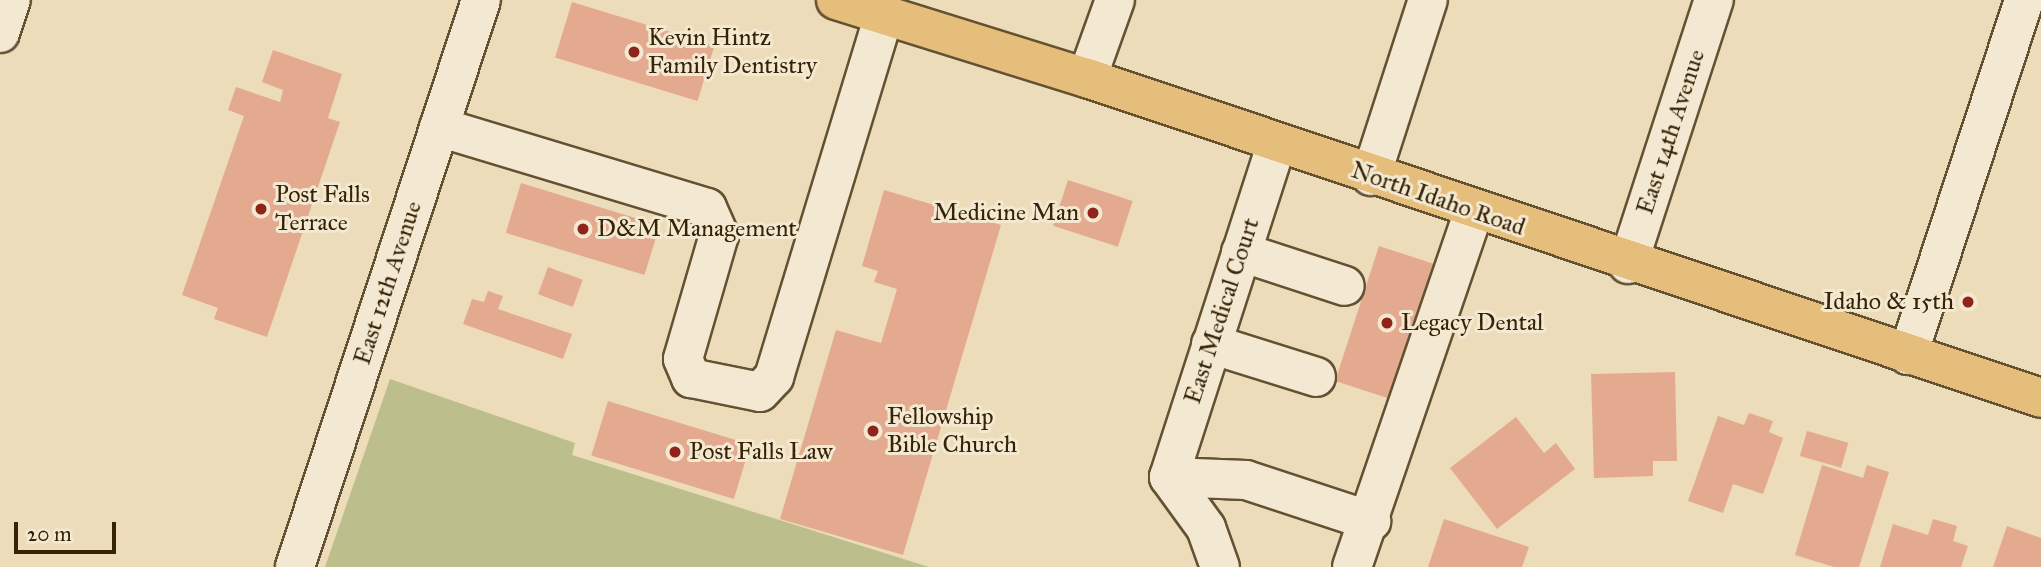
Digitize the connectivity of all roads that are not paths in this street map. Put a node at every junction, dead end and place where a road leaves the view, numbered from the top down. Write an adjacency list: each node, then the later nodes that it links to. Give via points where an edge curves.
1 (11, 0): 9 (street)
2 (481, 0): 11 (street, East 12th Avenue)
3 (836, 0): 8 (main road, North Idaho Road)
4 (1115, 0): 10 (street)
5 (1428, 0): 13 (street)
6 (1714, 0): 16 (street, East 14th Avenue)
7 (2024, 0): 19 (street)
8 (884, 15): 10 (main road, North Idaho Road); 11 (street, via 774,377 760,392 691,378 683,359 719,235 708,208)
9 (0, 33)
10 (1087, 78): 12 (main road, North Idaho Road)
11 (439, 127): 24 (street, East 12th Avenue)
12 (1276, 145): 13 (main road, North Idaho Road); 15 (street, East Medical Court)
13 (1371, 176): 14 (main road, North Idaho Road)
14 (1474, 211): 16 (main road, North Idaho Road); 23 (street)
15 (1241, 252): 17 (street); 18 (street, East Medical Court)
16 (1628, 264): 19 (main road, North Idaho Road)
17 (1345, 286)
18 (1211, 344): 20 (street); 22 (street, East Medical Court)
19 (1908, 355): 21 (main road, North Idaho Road)
20 (1316, 377)
21 (2041, 398)
22 (1169, 477): 23 (street, via 1246,480); 25 (street, via 1206,528)
23 (1371, 521): 26 (street)
24 (295, 567)
25 (1220, 567)
26 (1352, 567)

